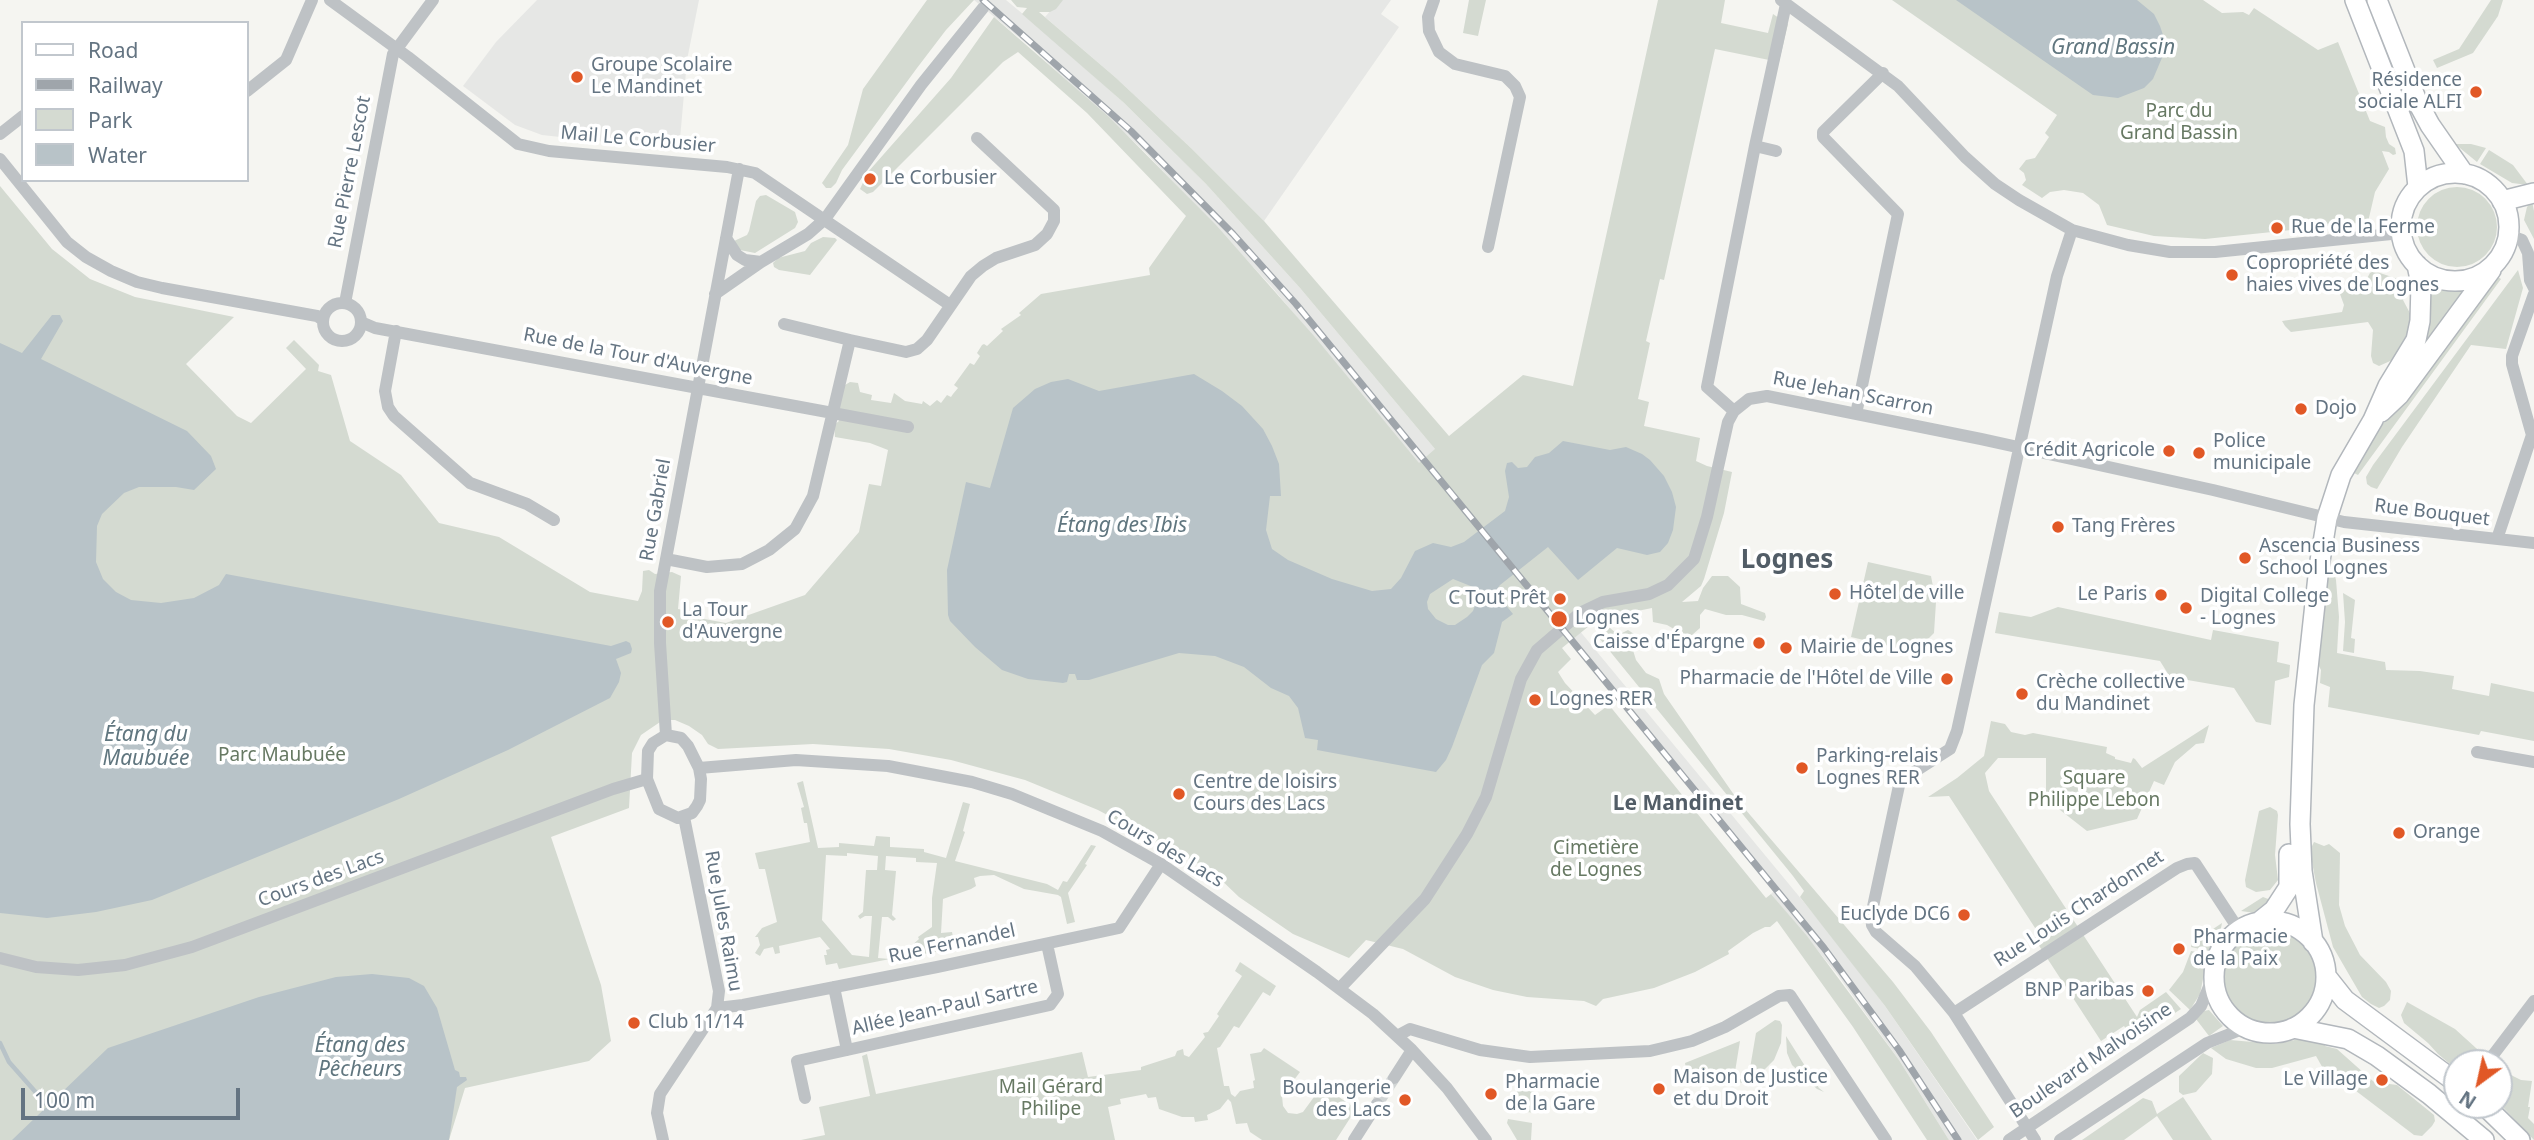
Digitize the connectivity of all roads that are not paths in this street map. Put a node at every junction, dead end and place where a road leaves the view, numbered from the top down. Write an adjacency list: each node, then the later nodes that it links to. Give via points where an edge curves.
1 (312, 0): 11 (street, via 286,60)
2 (330, 0): 9 (street, Mail Le Corbusier)
3 (433, 0): 9 (street)
4 (1434, 0): 28 (street, via 1428,24 1439,52 1455,64 1505,76 1520,97)
5 (2355, 0): 20 (street, via 2414,151)
6 (2377, 0): 19 (street, via 2417,101)
7 (1784, 2): 10 (street); 15 (street)
8 (983, 8): 23 (street)
9 (396, 49): 18 (street, Mail Le Corbusier, via 518,144); 35 (street, Rue Pierre Lescot)
10 (1883, 73): 24 (street, via 1987,177); 45 (street, via 1823,137 1898,214)
11 (248, 90)
12 (21, 118): 13 (street)
13 (0, 134)
14 (977, 138): 36 (street, via 1054,210 1054,221 1035,244 983,266)
15 (1755, 146): 16 (street); 43 (street, via 1707,387)
16 (1776, 151)
17 (0, 159): 37 (street, via 67,242 111,271 162,288)
18 (739, 169): 23 (street, Mail Le Corbusier, via 755,173); 27 (street, Rue Gabriel)
19 (2464, 174): 20 (street, via 2444,174); 22 (street, via 2482,180)
20 (2418, 187): 25 (street, via 2406,203)
21 (2534, 193): 22 (street)
22 (2502, 201): 26 (street)
23 (825, 219): 30 (street); 36 (street, Mail Le Corbusier)
24 (2072, 230): 25 (street, via 2170,253 2215,253); 48 (street, via 2057,276)
25 (2401, 233): 31 (street)
26 (2508, 235): 29 (street); 32 (street, via 2522,240)
27 (726, 237): 30 (street, via 737,255); 33 (street, Rue Gabriel)
28 (1488, 247)
29 (2498, 259): 31 (street, via 2464,280 2434,276); 46 (street, via 2399,395)
30 (761, 262): 33 (street)
31 (2417, 265): 46 (street, via 2421,284 2416,340)
32 (2534, 288)
33 (715, 294): 42 (street, Rue Gabriel)
34 (2534, 294): 51 (street, via 2512,356 2532,435)
35 (345, 303): 37 (street, via 333,305); 38 (street, via 358,312)
36 (950, 305): 41 (street, via 918,349 906,352)
37 (323, 320): 38 (street, via 328,336 344,341 354,337)
38 (361, 322): 40 (street, Rue de la Tour d'Auvergne)
39 (784, 324): 41 (street)
40 (396, 331): 42 (street, Rue de la Tour d'Auvergne); 50 (street, via 385,391 397,420 470,483 527,504)
41 (850, 340): 44 (street)
42 (698, 388): 44 (street, Rue de la Tour d'Auvergne); 53 (street, Rue Gabriel)
43 (1734, 411): 45 (street, Rue Jehan Scarron, via 1749,399 1767,396); 70 (street, via 1694,559 1668,585 1649,594 1603,602 1580,613 1536,650 1521,679 1486,797 1467,834 1425,899)
44 (831, 412): 47 (street, Rue de la Tour d'Auvergne); 53 (street, via 813,496 795,529 742,564 707,567)
45 (1856, 414): 48 (street, Rue Jehan Scarron)
46 (2373, 420): 49 (street)
47 (908, 428)
48 (2020, 448): 49 (street, Rue Jehan Scarron); 73 (street, via 1954,741 1942,755 1900,781 1871,916 1872,925 1930,982)
49 (2320, 517): 51 (street, Rue Bouquet); 54 (street)
50 (554, 520)
51 (2496, 539): 52 (street, Rue Bouquet)
52 (2534, 543)
53 (666, 559): 55 (street, Rue Gabriel, via 660,591)
54 (2304, 705): 62 (street, via 2293,729 2289,887 2274,910); 64 (street, via 2300,824)
55 (666, 736): 58 (street, via 681,738); 59 (street, via 648,751)
56 (2477, 752): 57 (street)
57 (2534, 762)
58 (699, 768): 60 (street, via 700,800); 61 (street, Cours des Lacs, via 796,760 934,774 1055,810)
59 (647, 779): 60 (street, via 659,808 672,817); 66 (street, Cours des Lacs, via 192,947 125,965 78,970)
60 (684, 817): 72 (street, Rue Jules Raimu, via 719,991)
61 (1161, 864): 65 (street, Rue Fernandel, via 1119,928); 70 (street, Cours des Lacs)
62 (2259, 922): 63 (street); 64 (street, via 2289,924)
63 (2239, 930): 68 (street, via 2223,945); 73 (street, Rue Louis Chardonnet, via 2195,863 2177,868)
64 (2313, 942): 67 (street)
65 (1047, 944): 69 (street, Rue Fernandel); 78 (street, Allée Jean-Paul Sartre, via 1058,994 1051,1006)
66 (0, 958)
67 (2326, 976): 75 (street, via 2318,1007); 80 (street, via 2345,1000)
68 (2213, 977): 74 (street, via 2222,1007); 87 (street, Boulevard Malvoisine, via 2201,1006 2190,1018)
69 (834, 987): 72 (street, Rue Fernandel); 78 (street, Allée Jean-Paul Sartre)
70 (1340, 988): 76 (street, Cours des Lacs)
71 (2534, 1001): 77 (street)
72 (717, 1008): 88 (street, Rue Jules Raimu, via 660,1094 657,1113)
73 (1954, 1013): 87 (street)
74 (2245, 1028): 75 (street, via 2274,1034); 94 (street, via 2207,1043)
75 (2294, 1028): 83 (street, via 2348,1039)
76 (1397, 1036): 79 (street, Cours des Lacs); 91 (street, via 1410,1030 1480,1050 1530,1057 1650,1051 1692,1041 1779,996 1790,995)
77 (2498, 1049)
78 (847, 1050): 82 (street, via 797,1061)
79 (1412, 1050): 81 (street); 90 (street, Cours des Lacs)
80 (2443, 1073)
81 (1394, 1078)
82 (805, 1098)
83 (2443, 1099)
84 (1377, 1104): 89 (street)
85 (2465, 1119): 95 (street)
86 (2498, 1119): 96 (street)
87 (2027, 1128): 92 (street, Boulevard Malvoisine); 93 (street)
88 (663, 1140)
89 (1354, 1140)
90 (1486, 1140)
91 (1886, 1140)
92 (2009, 1140)
93 (2035, 1140)
94 (2060, 1140)
95 (2484, 1140)
96 (2520, 1140)

